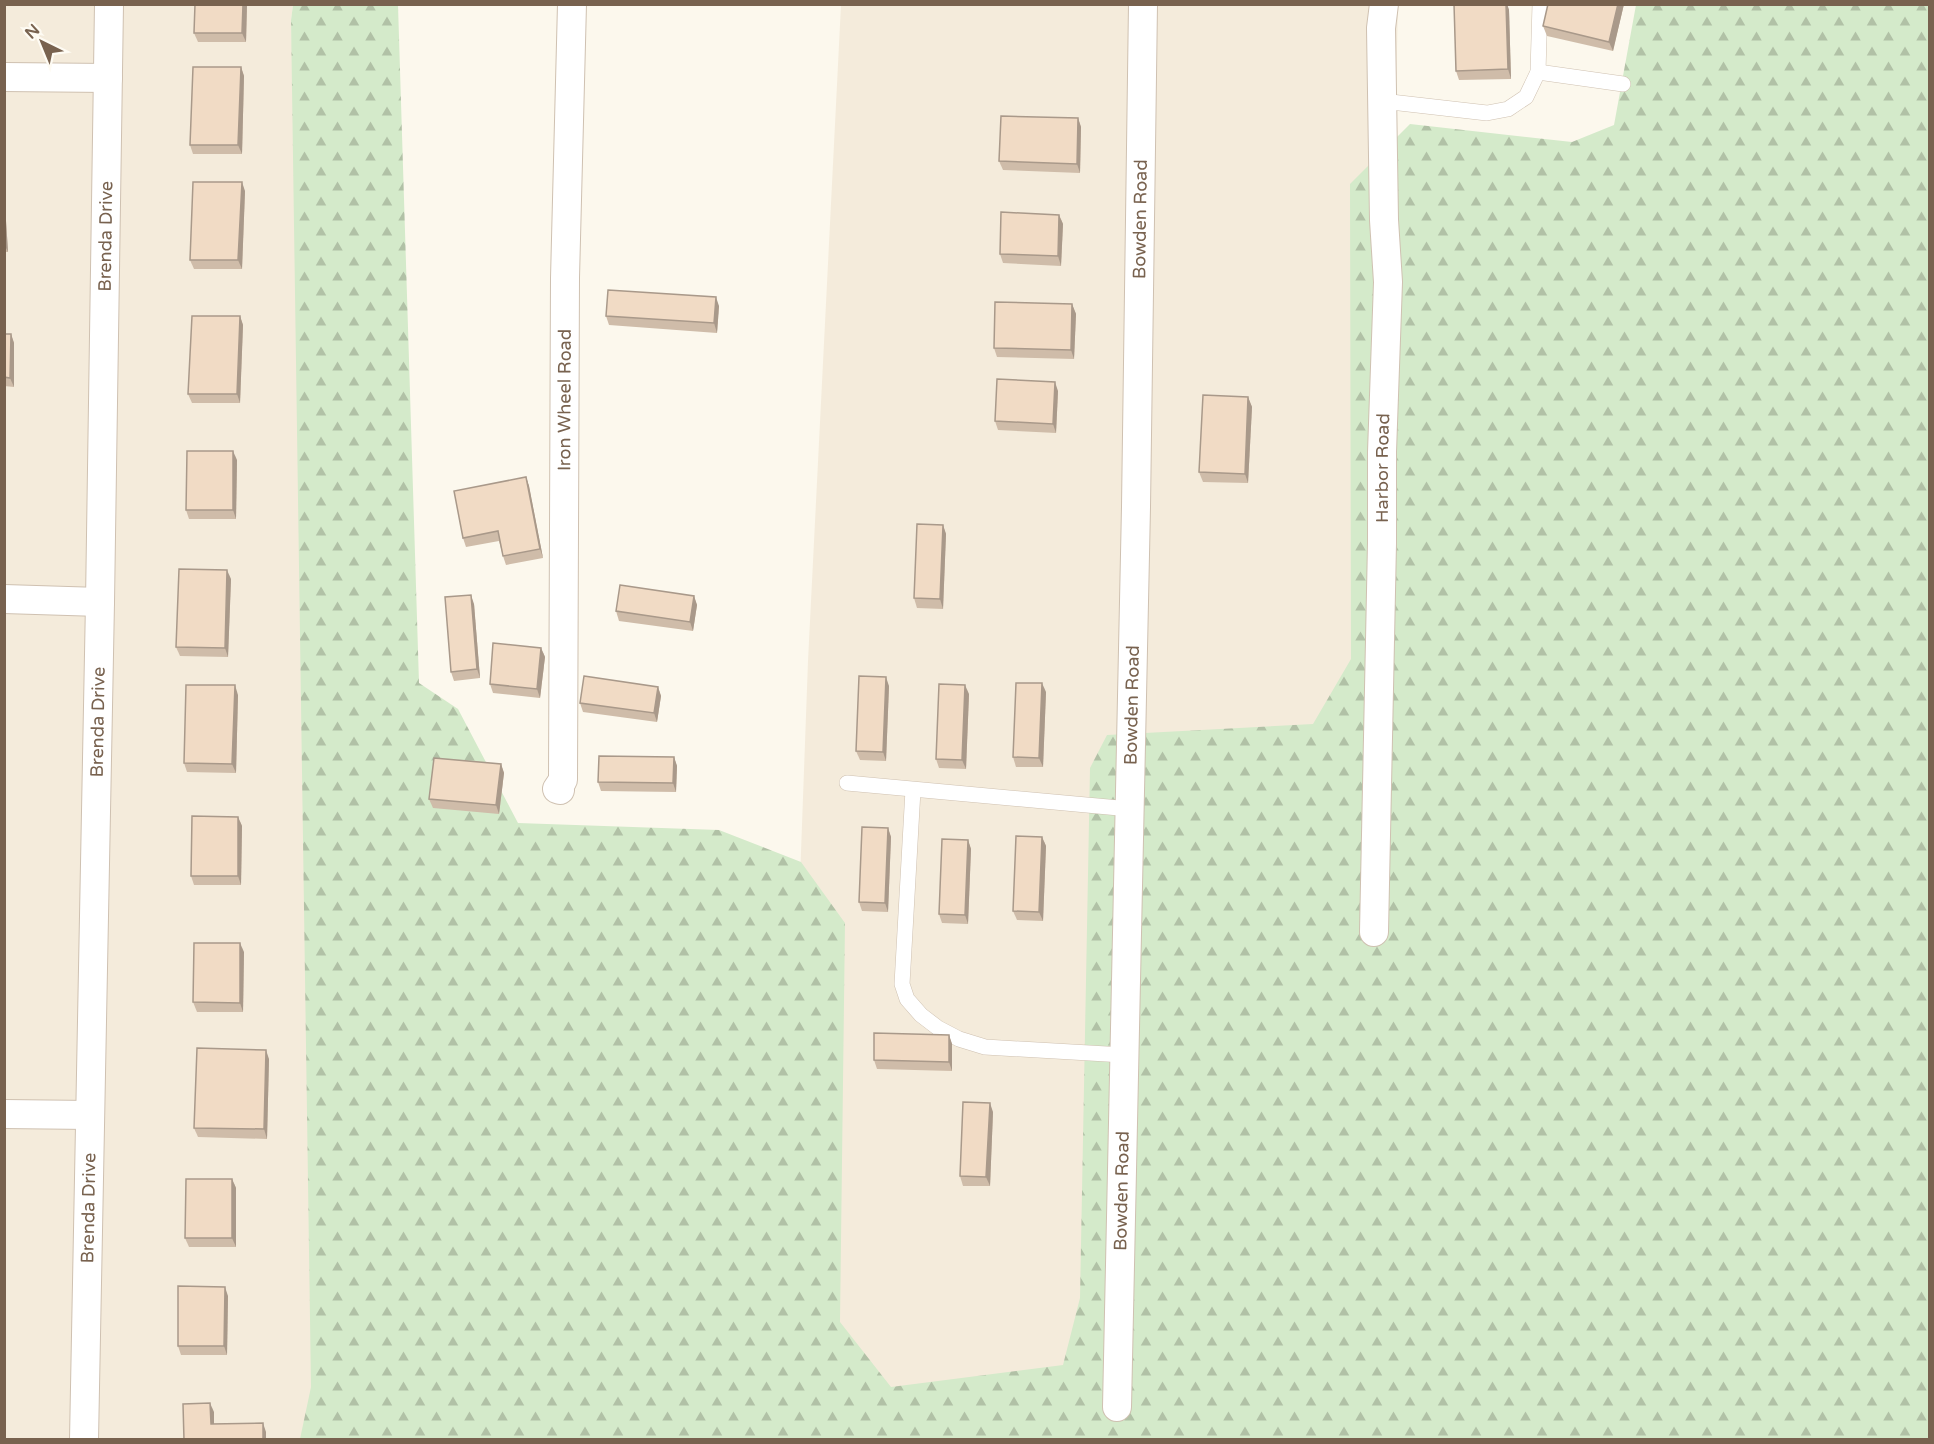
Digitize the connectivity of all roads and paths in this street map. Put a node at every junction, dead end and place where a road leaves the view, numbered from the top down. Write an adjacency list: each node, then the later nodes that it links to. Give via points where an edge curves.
1 (109, 4): 8 (street, Brenda Drive)
2 (572, 4): 14 (street, Iron Wheel Road, via 565,290 563,780 557,789)
3 (1143, 4): 16 (street, Bowden Road)
4 (1384, 4): 10 (street, Harbor Road)
5 (1540, 4): 6 (lane)
6 (1538, 72): 9 (lane); 10 (lane, via 1526,97 1508,109 1487,113)
7 (4, 77): 8 (street)
8 (108, 78): 12 (street, Brenda Drive)
9 (1623, 84)
10 (1383, 101): 17 (street, Harbor Road, via 1388,282)
11 (4, 599): 12 (street)
12 (100, 602): 20 (street, Brenda Drive)
13 (847, 783): 15 (lane)
14 (560, 790)
15 (913, 790): 16 (lane); 18 (lane, via 902,984 907,999 938,1028 985,1047)
16 (1130, 809): 18 (street, Bowden Road)
17 (1374, 932)
18 (1124, 1055): 21 (street, Bowden Road)
19 (4, 1114): 20 (street)
20 (90, 1115): 22 (street, Brenda Drive)
21 (1117, 1407)
22 (84, 1440)

